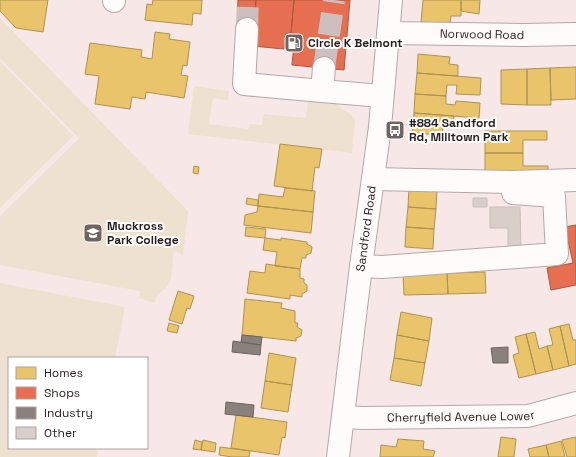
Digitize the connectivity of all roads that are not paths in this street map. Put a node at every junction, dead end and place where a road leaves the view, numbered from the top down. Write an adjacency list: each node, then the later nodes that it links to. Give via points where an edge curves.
1 (391, 0): 3 (main road, Sandford Road)
2 (247, 29): 6 (main road, via 244,84)
3 (388, 33): 4 (main road, Norwood Road); 7 (main road, Sandford Road)
4 (576, 34)
5 (324, 68): 6 (main road)
6 (322, 91): 7 (main road)
7 (382, 96): 8 (main road, Sandford Road)
8 (373, 179): 10 (main road); 11 (main road, Sandford Road)
9 (576, 180): 10 (main road)
10 (512, 182): 11 (main road, via 513,194 554,196 558,254 382,267)
11 (361, 266): 13 (main road, Sandford Road)
12 (576, 403): 13 (main road, Cherryfield Avenue Lower, via 528,416)
13 (344, 417): 14 (main road, Sandford Road)
14 (338, 457)

